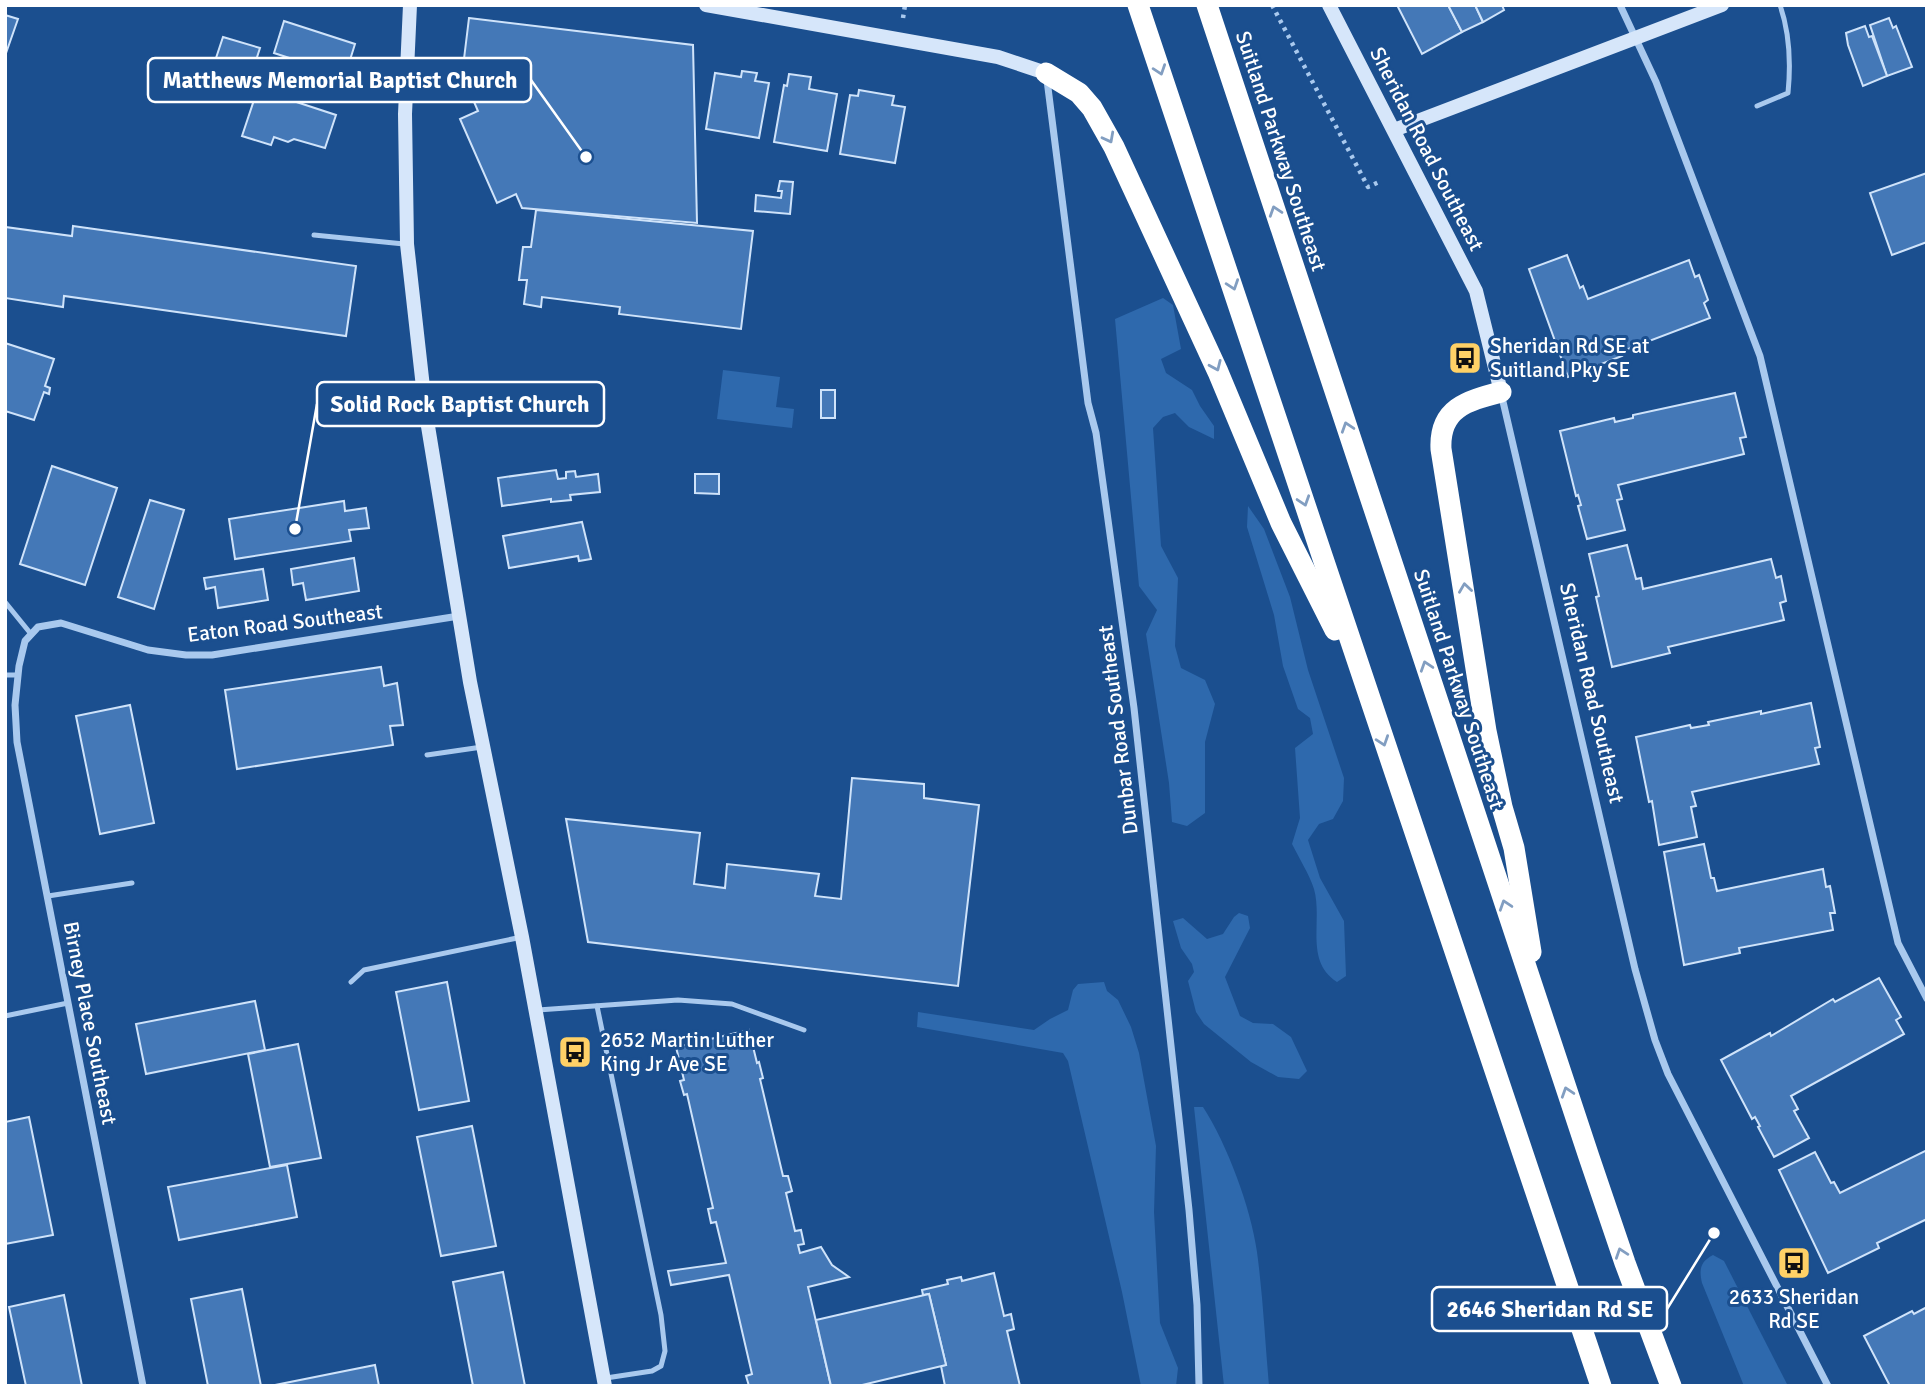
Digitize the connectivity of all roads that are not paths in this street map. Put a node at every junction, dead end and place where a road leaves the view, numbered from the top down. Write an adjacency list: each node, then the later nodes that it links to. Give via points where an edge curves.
1 (410, 5): 14 (main road, via 405,114)
2 (706, 5): 10 (main road, via 998,57)
3 (1138, 5): 21 (highway, one-way to 21)
4 (1207, 5): 33 (highway, Suitland Parkway Southeast, one-way to 4)
5 (1329, 5): 12 (main road, Sheridan Road Southeast)
6 (1620, 5): 9 (street)
7 (1722, 5): 9 (main road)
8 (1780, 5): 11 (lane, via 1787,26 1788,93)
9 (1635, 38): 12 (main road); 28 (street, via 1760,356 1898,943)
10 (1046, 73): 21 (highway, one-way to 21, via 1079,93 1114,147 1223,383 1281,523); 37 (street, Dunbar Road Southeast, via 1086,390 1136,721 1191,1222)
11 (1757, 106)
12 (1394, 130): 15 (main road, Sheridan Road Southeast, via 1476,291)
13 (314, 234): 14 (lane)
14 (407, 244): 17 (main road, via 426,414)
15 (1501, 392): 33 (highway, one-way to 15, via 1514,848 1486,731 1441,449 1446,418 1466,403); 40 (street, Sheridan Road Southeast, via 1655,1040 1684,1107)
16 (5, 602): 18 (lane)
17 (458, 616): 18 (street, Eaton Road Southeast, via 212,655 159,652 61,623 38,627); 22 (main road)
18 (31, 634): 20 (street, Birney Place Southeast, via 25,640)
19 (5, 675): 20 (lane)
20 (17, 675): 25 (street, Birney Place Southeast, via 17,742)
21 (1366, 693): 38 (highway, one-way to 38)
22 (482, 747): 23 (lane); 26 (main road)
23 (427, 755)
24 (132, 883): 25 (lane)
25 (48, 896): 29 (street, Birney Place Southeast)
26 (522, 937): 27 (lane, via 363,970); 31 (main road)
27 (351, 982)
28 (1927, 999)
29 (68, 1003): 32 (lane); 36 (street, Birney Place Southeast)
30 (597, 1006): 31 (lane); 34 (lane, via 678,1000 733,1004); 35 (lane, via 665,1351 661,1366 652,1371)
31 (534, 1010): 35 (main road)
32 (5, 1016)
33 (1542, 1017): 39 (highway, Suitland Parkway Southeast, one-way to 33)
34 (804, 1030)
35 (604, 1382)
36 (143, 1386)
37 (1199, 1386)
38 (1601, 1386)
39 (1671, 1386)
40 (1828, 1386)

